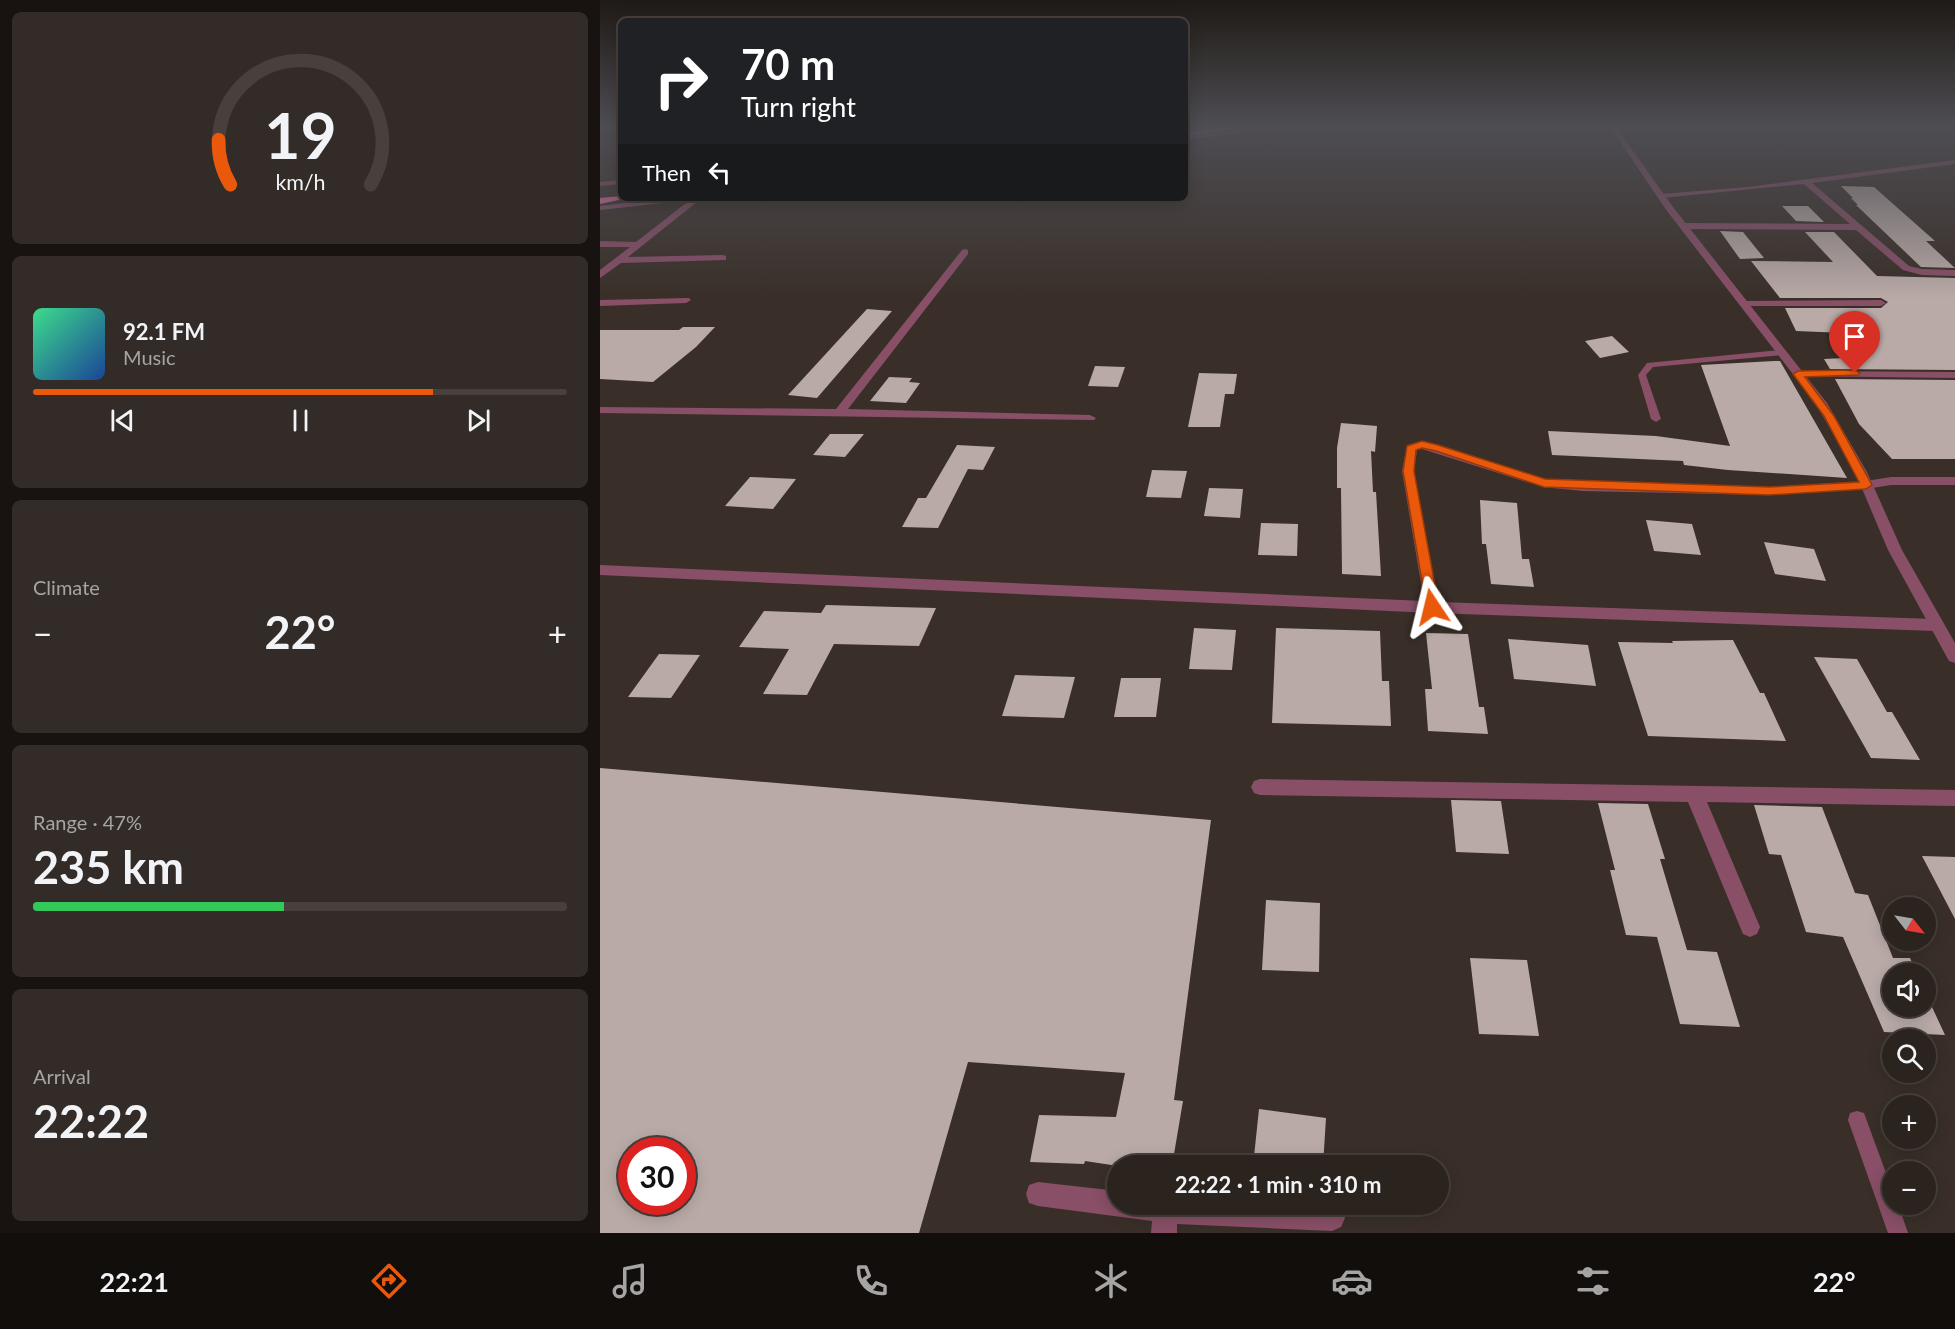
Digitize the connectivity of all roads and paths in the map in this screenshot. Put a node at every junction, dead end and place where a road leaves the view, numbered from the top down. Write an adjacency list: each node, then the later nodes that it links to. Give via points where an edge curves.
1 (1653, 185): 6 (street)
2 (1771, 185): 6 (street)
3 (1809, 185): 13 (street)
4 (618, 191): 5 (highway)
5 (600, 194)
6 (1661, 196): 12 (street)
7 (618, 199): 8 (highway)
8 (600, 201)
9 (662, 201): 11 (street)
10 (694, 201): 15 (street)
11 (600, 208)
12 (1683, 226): 13 (street); 24 (street)
13 (1859, 227): 19 (street, via 1906,268)
14 (600, 244): 15 (street)
15 (640, 245): 18 (street)
16 (965, 252): 29 (street)
17 (723, 258): 18 (street)
18 (619, 260): 20 (street)
19 (1955, 273)
20 (600, 275)
21 (686, 300): 22 (street)
22 (600, 303)
23 (1881, 303): 24 (street)
24 (1743, 304): 25 (street)
25 (1781, 353): 26 (street); 31 (lane, via 1650,365 1642,375)
26 (1798, 374): 27 (street); 33 (street, via 1836,429)
27 (1955, 375)
28 (600, 410): 29 (street)
29 (839, 412): 30 (street)
30 (1090, 418)
31 (1656, 419)
32 (1955, 481): 33 (street)
33 (1866, 485): 35 (street, via 1769,491 1573,486 1544,483 1422,445 1411,448 1408,471); 36 (street)
34 (600, 570): 35 (street)
35 (1432, 607): 36 (street)
36 (1935, 625): 37 (street)
37 (1955, 657)
38 (1260, 787): 39 (street)
39 (1694, 794): 40 (street); 41 (street)
40 (1955, 798)
41 (1750, 927)
42 (1857, 1120): 48 (lane)
43 (1038, 1194): 44 (street)
44 (1107, 1203)
45 (1147, 1215): 47 (street)
46 (1332, 1218): 47 (street)
47 (1165, 1222)
48 (1898, 1233)

